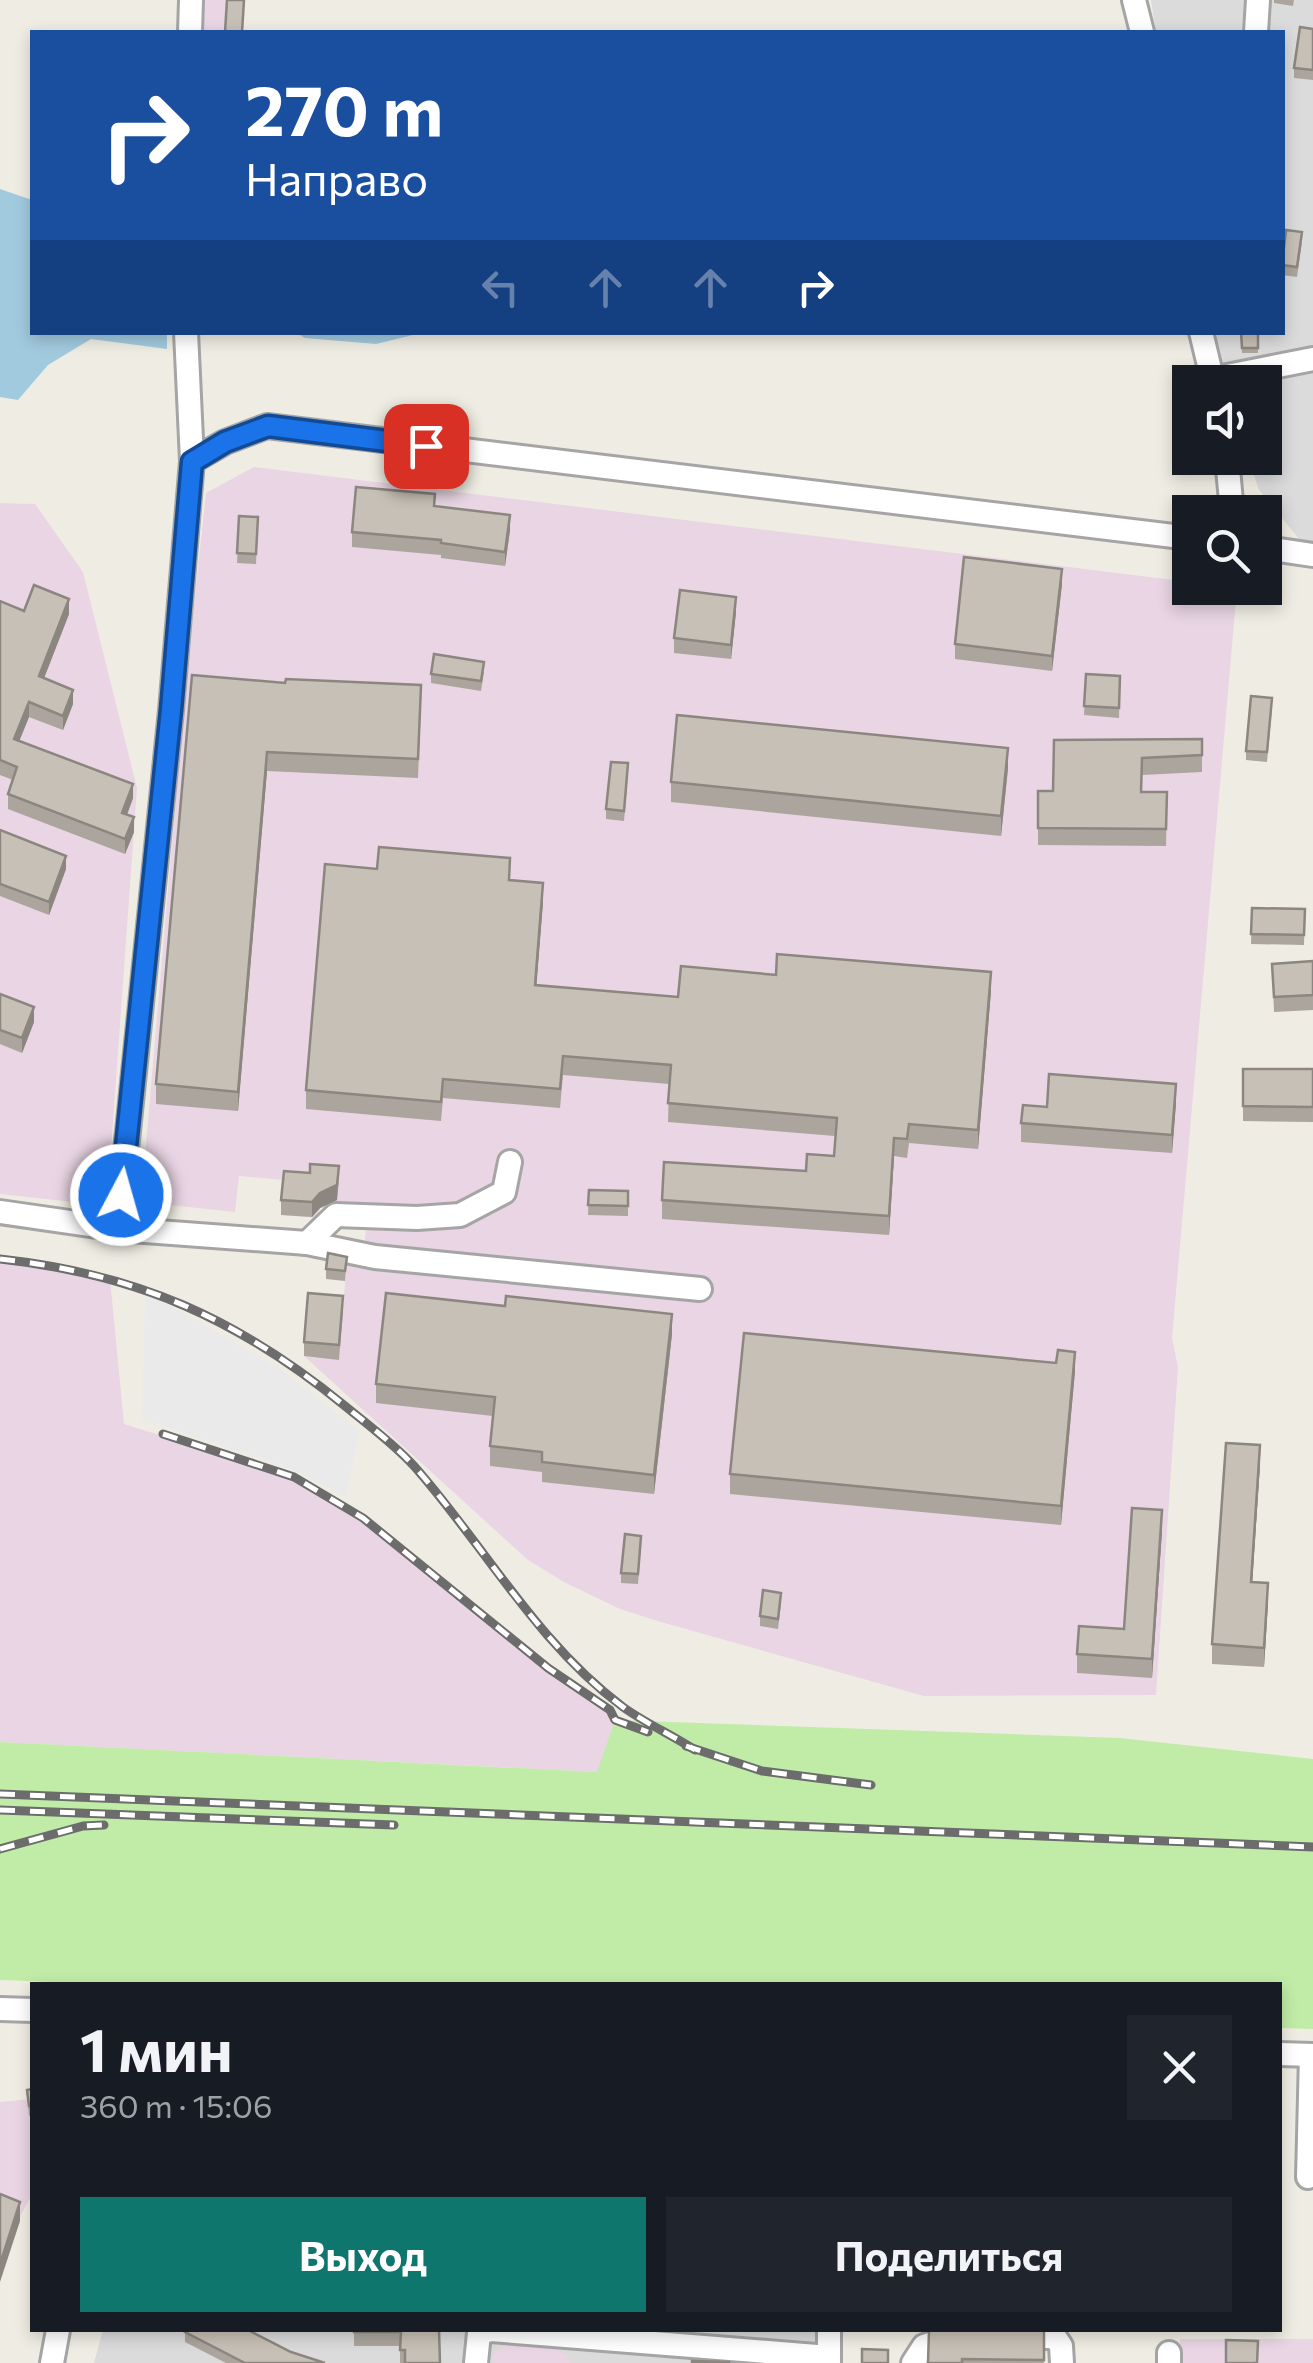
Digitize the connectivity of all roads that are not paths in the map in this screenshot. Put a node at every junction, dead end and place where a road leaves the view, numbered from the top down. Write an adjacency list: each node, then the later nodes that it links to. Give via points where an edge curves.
1 (191, 0): 4 (street)
2 (1134, 0): 5 (street)
3 (1258, 0): 6 (street)
4 (190, 30)
5 (1142, 30)
6 (1256, 30)
7 (186, 335): 12 (street)
8 (1202, 335): 10 (street)
9 (1313, 358): 11 (street)
10 (1208, 365)
11 (1282, 365)
12 (192, 462): 13 (street, via 268,426); 18 (street)
13 (1172, 536)
14 (1282, 550): 15 (street)
15 (1313, 555)
16 (510, 1162): 19 (street, via 504,1192 460,1216 336,1216)
17 (0, 1212): 18 (street)
18 (118, 1229): 19 (street)
19 (307, 1243): 20 (street, via 375,1257)
20 (700, 1289)
21 (0, 2010): 22 (street)
22 (30, 2010)
23 (1282, 2054): 24 (street)
24 (1312, 2055): 25 (street)
25 (1308, 2177)
26 (58, 2332): 31 (street)
27 (483, 2332): 32 (street)
28 (514, 2332): 30 (street)
29 (829, 2332): 30 (street)
30 (829, 2360)
31 (52, 2363)
32 (476, 2363)
33 (913, 2363): 34 (street, via 938,2339 980,2336 1055,2337)
34 (1062, 2363)

